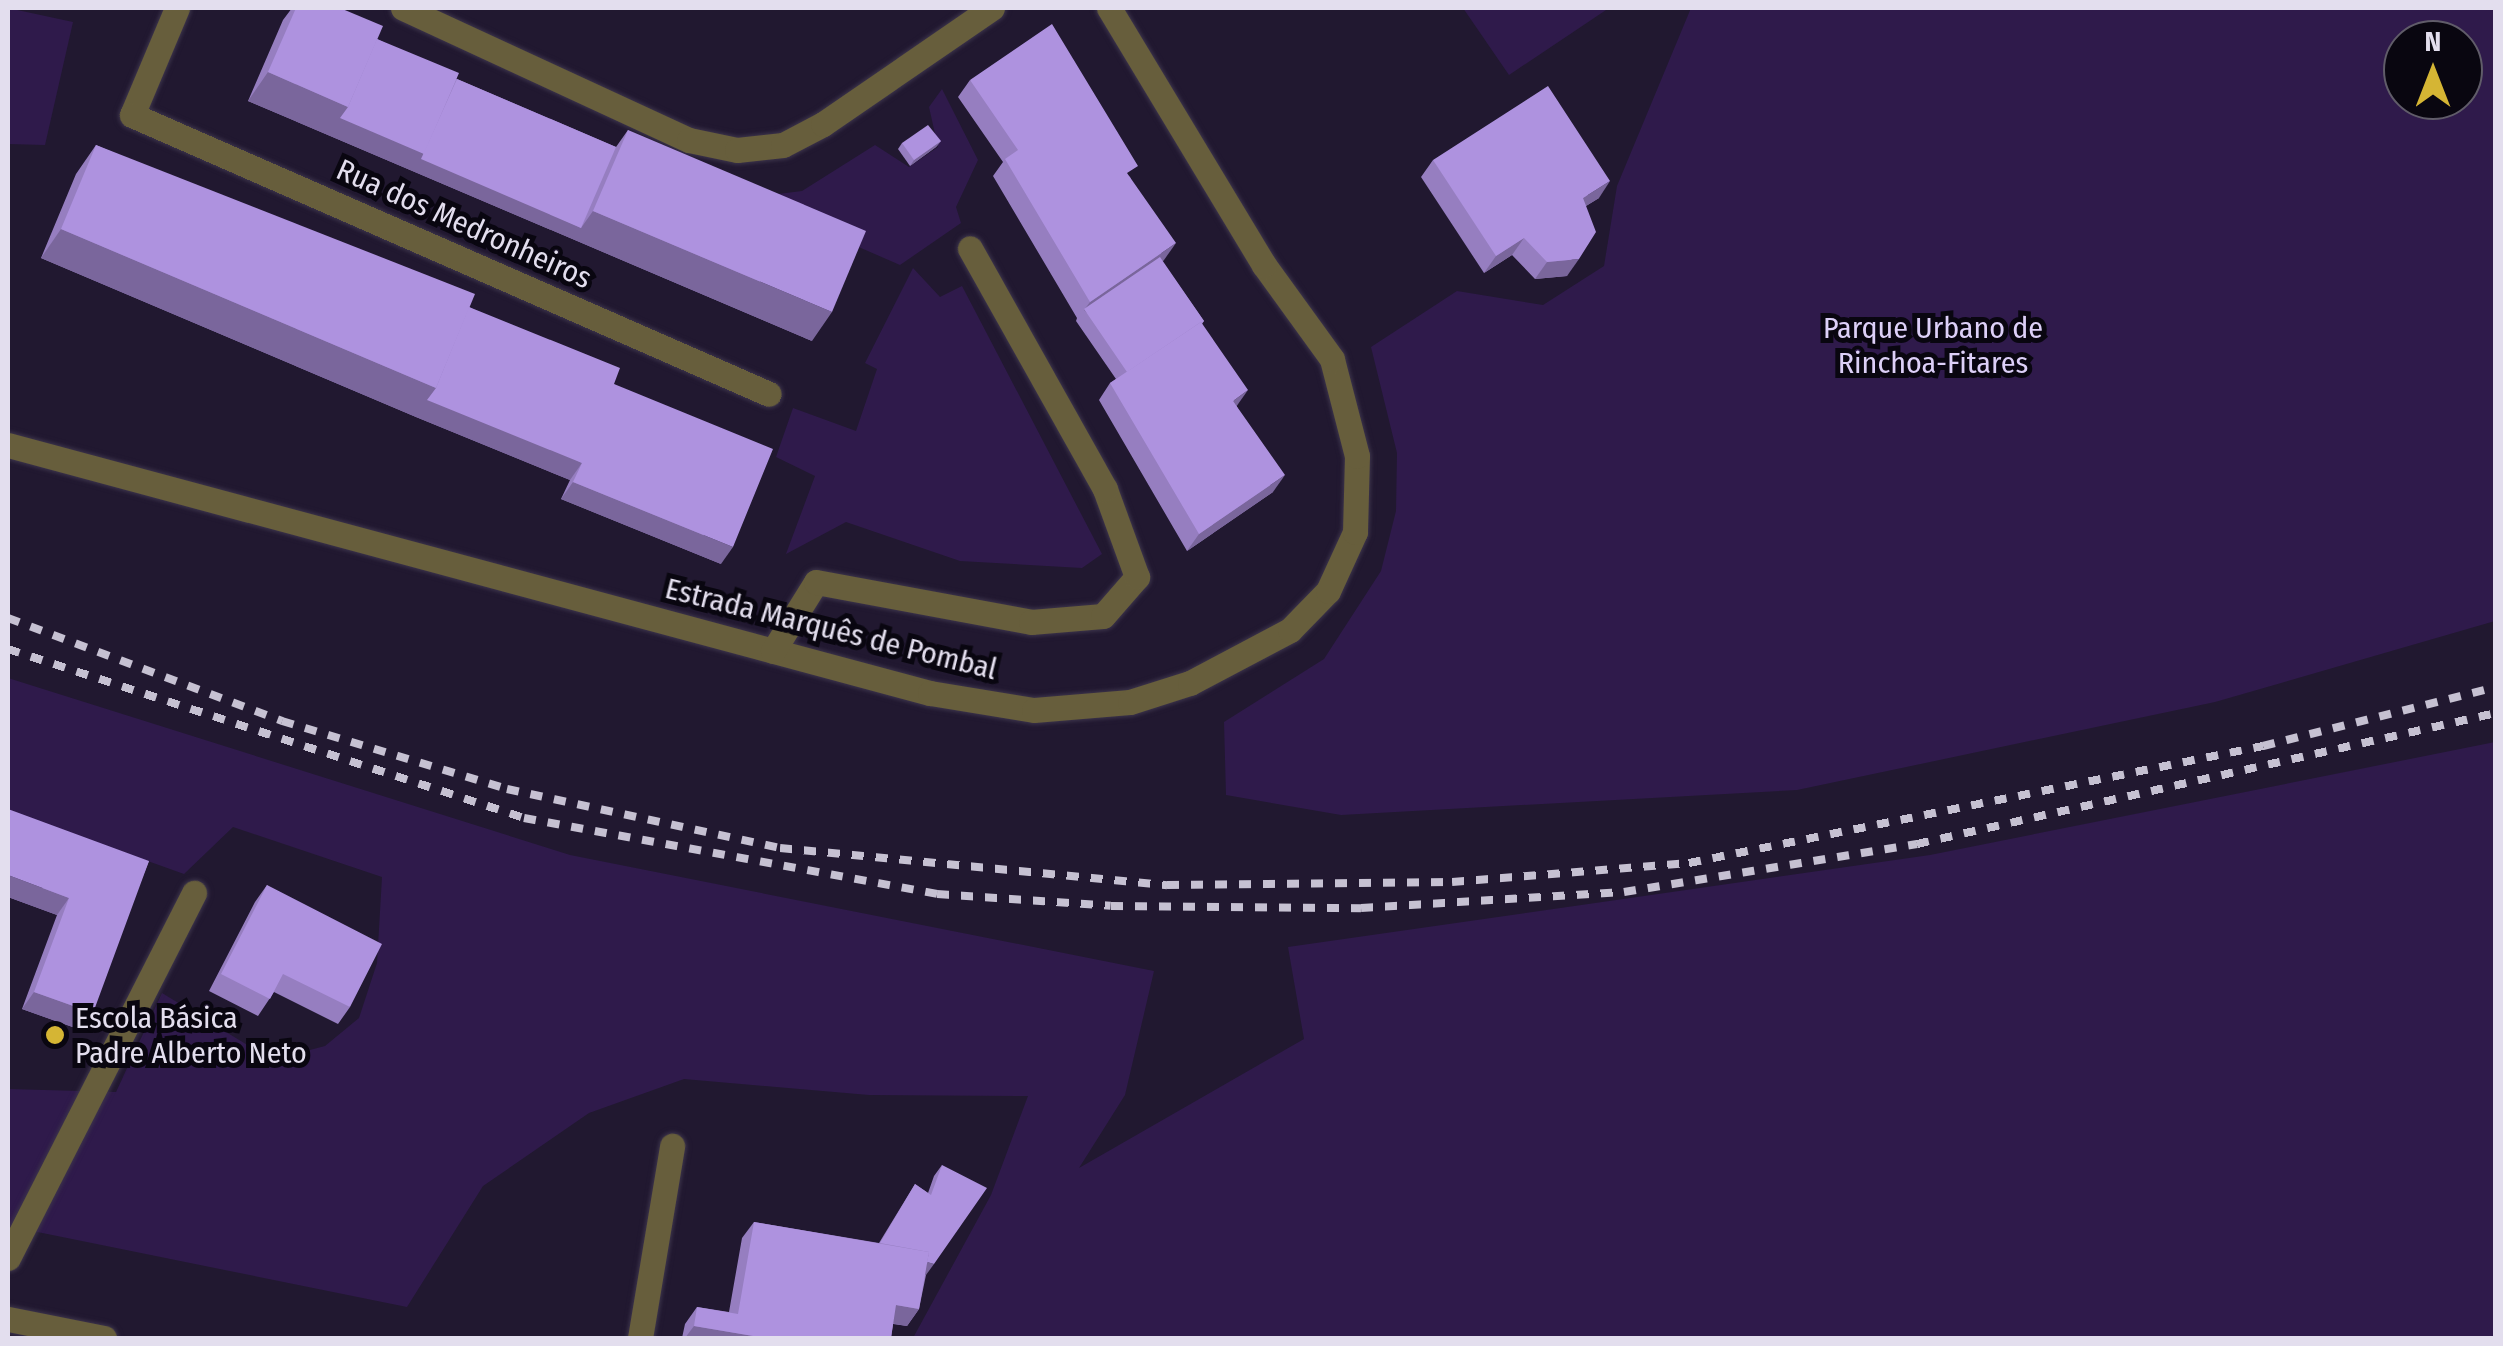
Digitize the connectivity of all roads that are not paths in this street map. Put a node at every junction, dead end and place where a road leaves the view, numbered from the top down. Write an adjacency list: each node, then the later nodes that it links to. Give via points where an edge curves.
1 (177, 8): 6 (street, Rua dos Medronheiros, via 132,114)
2 (403, 8): 3 (street, via 689,140 738,150 783,145 823,124)
3 (992, 8)
4 (1109, 8): 8 (street, Estrada Marquês de Pombal, via 1344,384 1360,495 1356,532 1328,591 1290,630 1238,663 1130,702 1034,710)
5 (970, 248): 8 (street, via 1105,490 1138,577 1103,616 1032,622 816,582)
6 (769, 394)
7 (8, 445): 8 (street, Estrada Marquês de Pombal)
8 (774, 651)
9 (194, 893): 11 (street)
10 (672, 1146): 14 (street)
11 (8, 1258)
12 (8, 1318): 13 (street)
13 (104, 1338)
14 (640, 1338)

